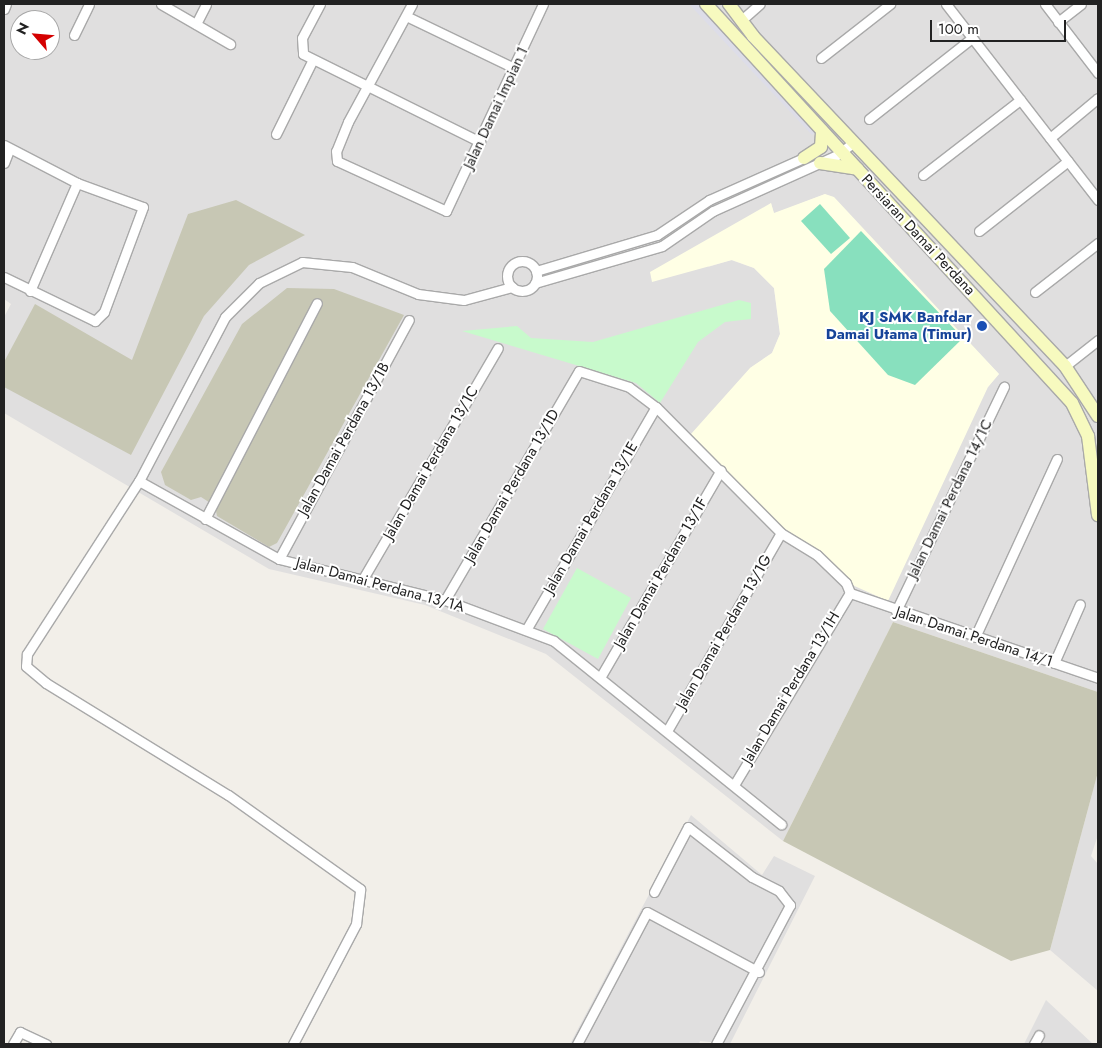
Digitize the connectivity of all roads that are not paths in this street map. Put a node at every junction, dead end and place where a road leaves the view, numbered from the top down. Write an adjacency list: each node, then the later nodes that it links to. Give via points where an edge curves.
1 (6, 4): 15 (street)
2 (89, 4): 20 (street)
3 (161, 4): 19 (street)
4 (206, 4): 19 (street)
5 (320, 4): 24 (street, via 302,38 303,54)
6 (412, 4): 16 (street)
7 (543, 4): 25 (street, Jalan Damai Impian 1)
8 (706, 4): 31 (main road, Persiaran Damai Perdana)
9 (760, 4): 17 (street)
10 (890, 4): 23 (street)
11 (946, 4): 21 (street)
12 (1044, 4): 18 (street)
13 (1081, 4): 18 (street)
14 (730, 5): 17 (main road, Persiaran Damai Perdana); 34 (main road, Persiaran Damai Perdana)
15 (4, 9)
16 (406, 16): 25 (street); 27 (street)
17 (746, 16): 38 (main road, Persiaran Damai Perdana, via 852,131)
18 (1058, 22): 26 (street)
19 (196, 24): 22 (street)
20 (74, 36)
21 (972, 38): 29 (street); 30 (street)
22 (230, 44)
23 (821, 58)
24 (312, 60): 27 (street); 32 (street)
25 (514, 68): 35 (street, Jalan Damai Impian 1)
26 (1098, 73)
27 (367, 85): 35 (street); 35 (street, Jalan Damai Impian 1, via 336,151 337,161 446,211)
28 (1098, 98): 33 (street)
29 (1020, 100): 33 (street); 44 (street)
30 (869, 118)
31 (822, 131): 37 (main road, Persiaran Damai Perdana); 39 (main road, via 821,147)
32 (276, 134)
33 (1050, 138): 40 (street)
34 (849, 139): 37 (street); 38 (main road, Persiaran Damai Perdana)
35 (480, 142)
36 (6, 148): 41 (street); 45 (street)
37 (838, 148): 39 (street); 42 (street); 43 (main road, Persiaran Damai Perdana)
38 (862, 153): 61 (main road, Persiaran Damai Perdana)
39 (804, 158): 49 (street, via 709,200 657,235)
40 (1068, 161): 46 (street); 47 (street)
41 (4, 163)
42 (820, 163): 43 (main road); 52 (street, via 713,211 662,246)
43 (858, 170): 66 (main road, Persiaran Damai Perdana, via 1072,403 1085,426)
44 (923, 175)
45 (77, 183): 55 (street); 55 (street, via 143,206 104,312 95,321)
46 (1098, 200)
47 (979, 231)
48 (1098, 243): 56 (street)
49 (536, 271): 50 (street, via 521,262 510,267); 52 (street)
50 (507, 276): 53 (street); 54 (street)
51 (4, 277): 55 (street)
52 (535, 283): 53 (street, via 523,291)
53 (512, 287): 54 (street)
54 (497, 289): 68 (street, via 464,300 418,294 352,267 302,262 259,283 224,318)
55 (30, 291)
56 (1035, 292)
57 (317, 303): 70 (street)
58 (409, 320): 72 (street, Jalan Damai Perdana 13/1B)
59 (1098, 340): 61 (street)
60 (498, 348): 73 (street, Jalan Damai Perdana 13/1C)
61 (1065, 366): 64 (main road, Persiaran Damai Perdana)
62 (1004, 388): 77 (street, Jalan Damai Perdana 14/1C)
63 (656, 407): 67 (street); 75 (street, Jalan Damai Perdana 13/1D, via 629,387 579,371); 78 (street, Jalan Damai Perdana 13/1E)
64 (1098, 416)
65 (1057, 459): 79 (street)
66 (1095, 464): 69 (main road, Persiaran Damai Perdana)
67 (721, 470): 71 (street); 81 (street, Jalan Damai Perdana 13/1F)
68 (139, 481): 70 (street, Jalan Damai Perdana 13/1A); 91 (street, via 36,640 26,666 46,683 228,795 360,889 356,924)
69 (1098, 515)
70 (204, 519): 72 (street, Jalan Damai Perdana 13/1A)
71 (781, 533): 74 (street, via 817,555 846,583); 83 (street, Jalan Damai Perdana 13/1G)
72 (279, 558): 73 (street, Jalan Damai Perdana 13/1A)
73 (364, 577): 75 (street, Jalan Damai Perdana 13/1A)
74 (850, 593): 77 (street, Jalan Damai Perdana 14/1); 84 (street, Jalan Damai Perdana 13/1H)
75 (445, 600): 78 (street, Jalan Damai Perdana 13/1A)
76 (1080, 604): 80 (street)
77 (896, 611): 79 (street, Jalan Damai Perdana 14/1)
78 (526, 630): 81 (street, Jalan Damai Perdana 13/1A, via 554,642)
79 (975, 637): 80 (street, Jalan Damai Perdana 14/1)
80 (1054, 663): 82 (street, Jalan Damai Perdana 14/1)
81 (601, 676): 83 (street, Jalan Damai Perdana 13/1A)
82 (1098, 678)
83 (667, 731): 84 (street, Jalan Damai Perdana 13/1A)
84 (734, 785): 85 (street, Jalan Damai Perdana 13/1A)
85 (781, 824)
86 (654, 892): 87 (street, via 688,828 752,877 779,891 790,905 788,914)
87 (758, 972): 92 (street, via 647,912); 93 (street)
88 (1039, 1035): 94 (street)
89 (13, 1044): 90 (street, via 20,1032)
90 (46, 1044)
91 (293, 1044)
92 (577, 1044)
93 (716, 1044)
94 (1034, 1044)

